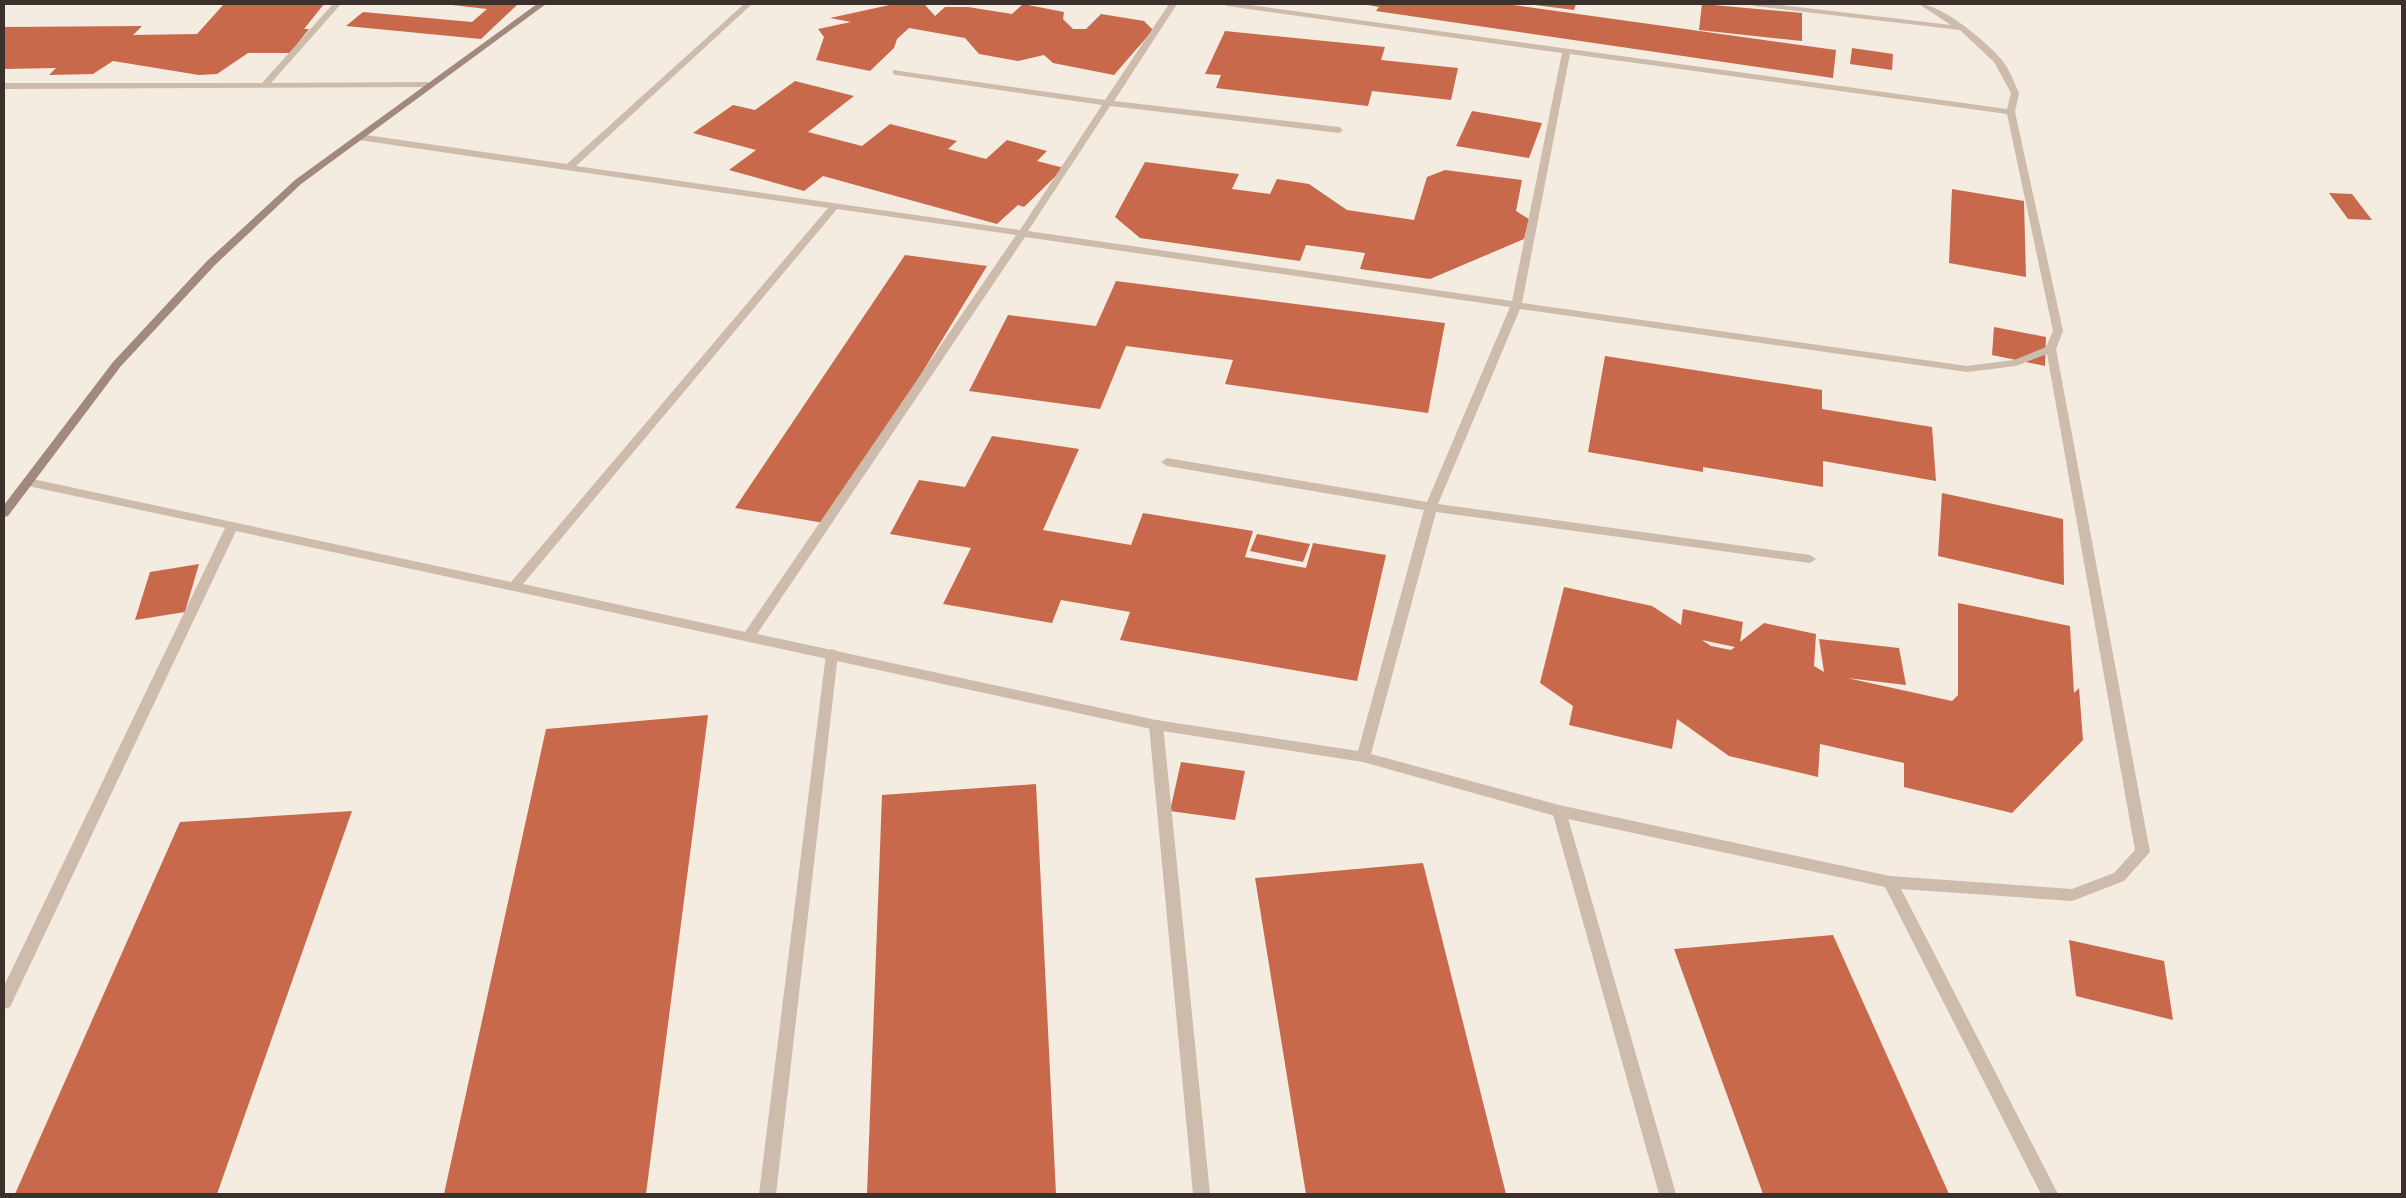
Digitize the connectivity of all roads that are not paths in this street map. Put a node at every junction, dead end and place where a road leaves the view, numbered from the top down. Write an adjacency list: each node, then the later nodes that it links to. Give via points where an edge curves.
1 (338, 4): 13 (street)
2 (542, 4): 11 (main road)
3 (748, 4): 18 (street)
4 (1173, 4): 14 (street)
5 (1227, 4): 9 (street)
6 (1754, 4): 8 (street)
7 (1923, 4): 8 (street)
8 (1964, 29): 15 (street, via 1998,61 2016,93)
9 (1566, 51): 15 (street); 21 (street)
10 (896, 72): 14 (street)
11 (428, 85): 13 (street); 17 (main road)
12 (4, 86): 13 (street)
13 (264, 86)
14 (1108, 103): 16 (street); 20 (street)
15 (2011, 112): 22 (street, via 2058,331)
16 (1340, 130)
17 (359, 137): 18 (street); 24 (main road, via 298,182 211,263 117,364)
18 (569, 167): 19 (street)
19 (836, 205): 20 (street); 29 (street)
20 (1023, 232): 21 (street); 30 (street)
21 (1516, 306): 22 (street, via 1967,368 2016,363); 25 (street)
22 (2051, 349): 35 (street, via 2144,852 2119,878 2072,895)
23 (1167, 462): 25 (street)
24 (28, 482): 26 (main road); 27 (street)
25 (1431, 507): 28 (street); 33 (street)
26 (4, 514)
27 (232, 526): 29 (street); 36 (street)
28 (1810, 559)
29 (514, 586): 30 (street)
30 (748, 637): 31 (street)
31 (832, 654): 32 (street); 37 (street)
32 (1156, 725): 33 (street); 38 (street)
33 (1363, 757): 34 (street)
34 (1559, 811): 35 (street); 39 (street)
35 (1890, 882): 40 (street)
36 (4, 1002)
37 (767, 1194)
38 (1202, 1194)
39 (1668, 1194)
40 (2050, 1194)

